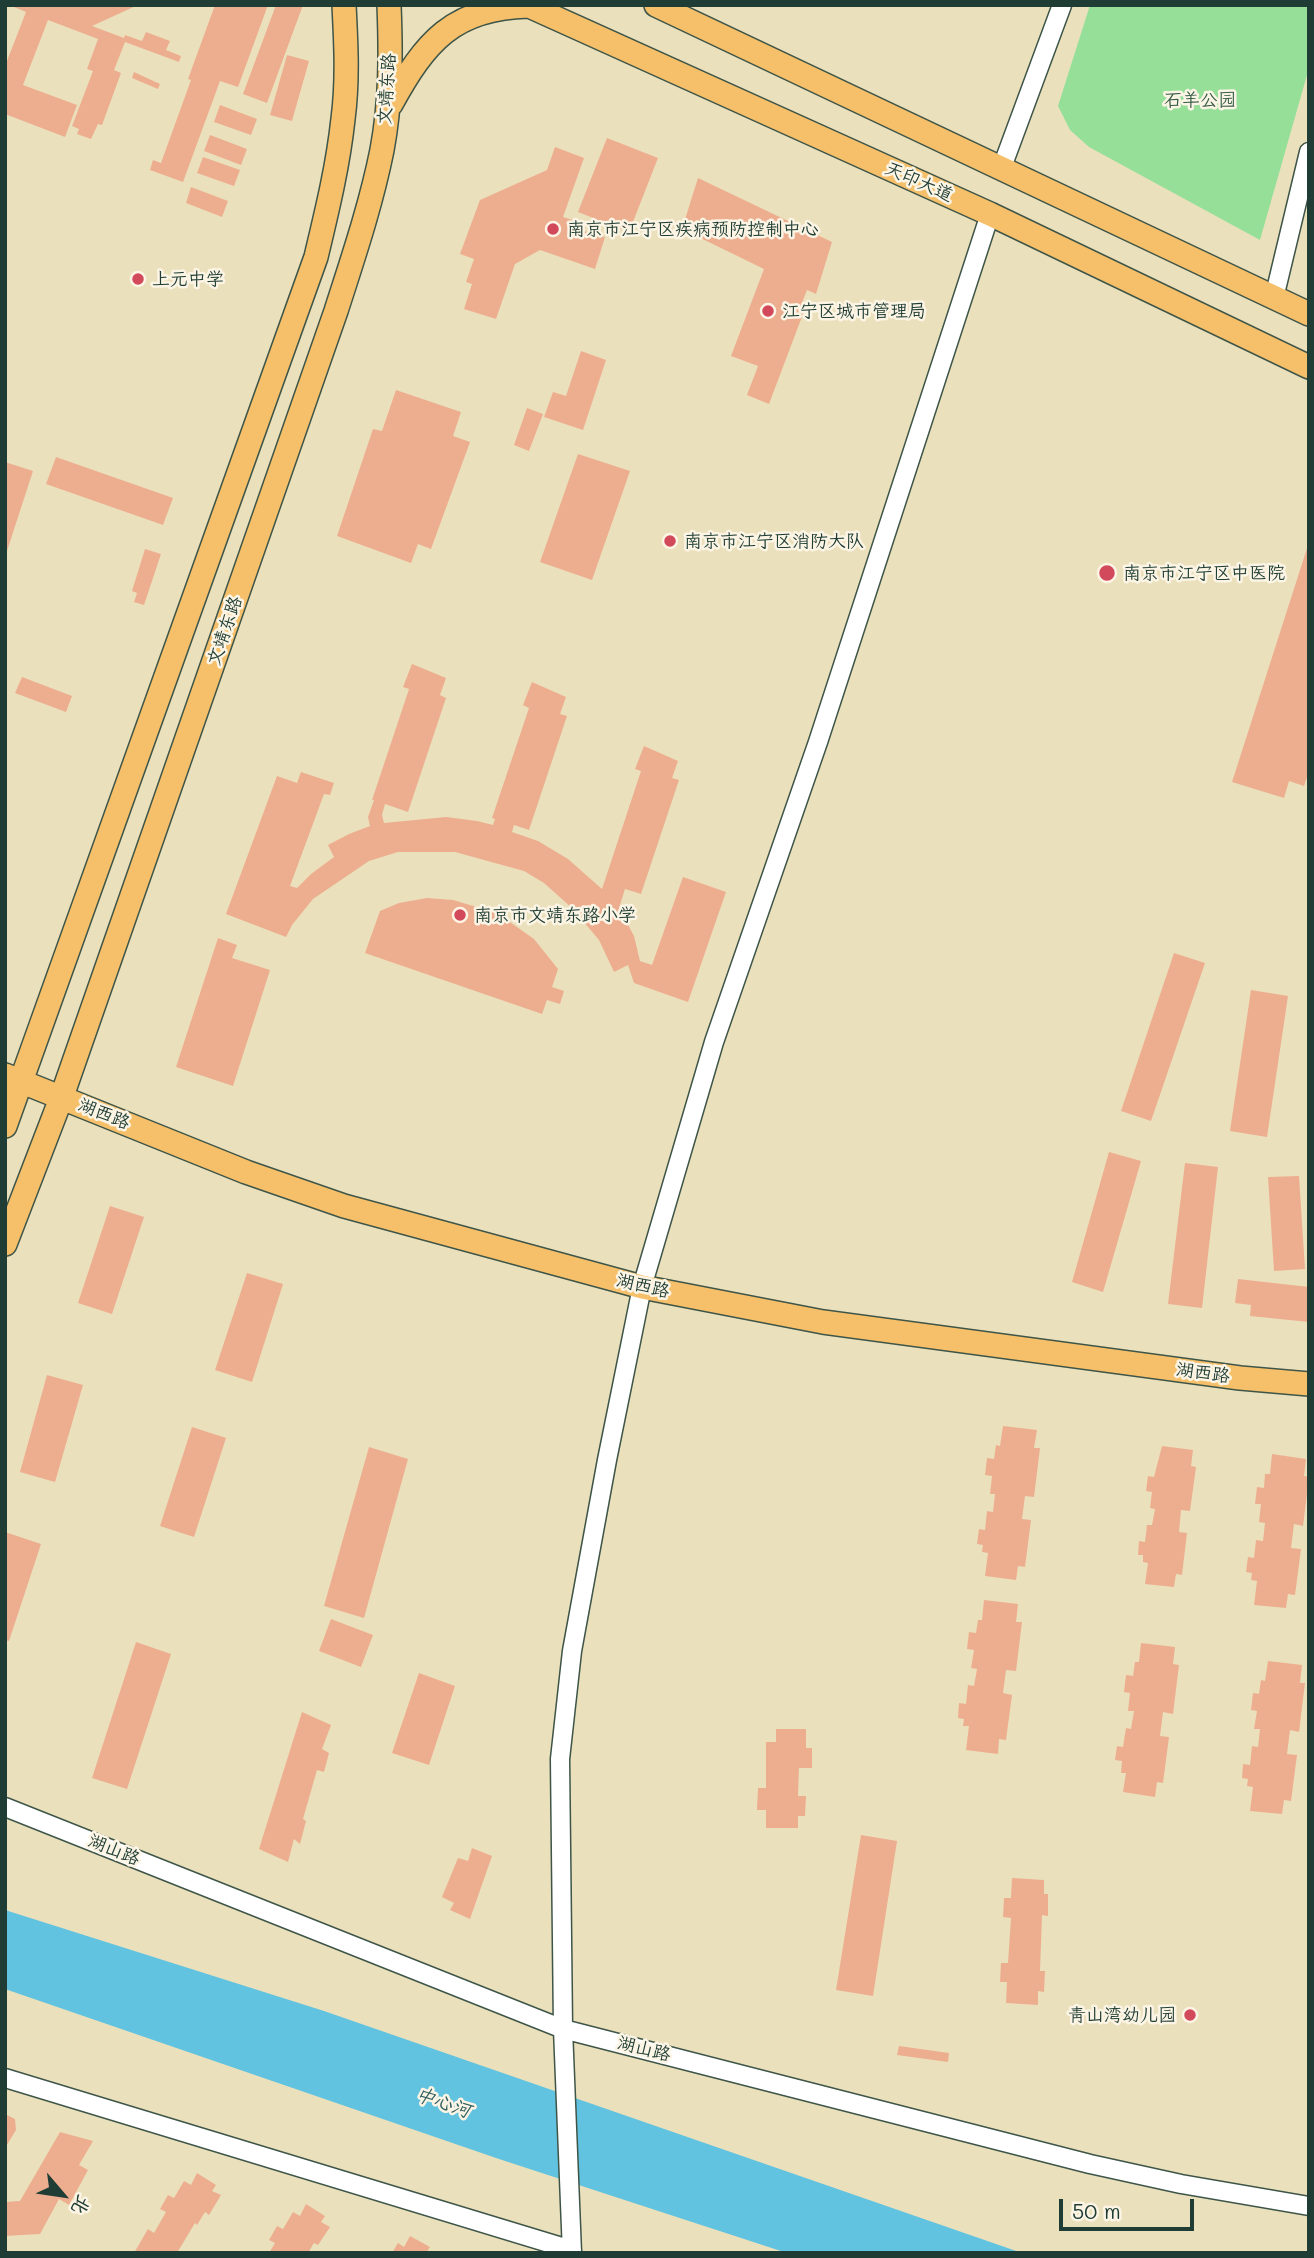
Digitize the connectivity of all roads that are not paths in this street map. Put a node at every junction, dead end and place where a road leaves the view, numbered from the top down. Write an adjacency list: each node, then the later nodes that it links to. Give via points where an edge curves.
1 (344, 5): 13 (main road, via 344,117 316,257)
2 (389, 5): 6 (main road, 文靖东路)
3 (656, 5): 8 (main road)
4 (1062, 5): 8 (street)
5 (528, 6): 6 (main road, via 501,7 466,19 437,38 422,52); 9 (main road, 天印大道)
6 (387, 109): 14 (main road, 文靖东路, via 382,151 336,312)
7 (1309, 152): 10 (street)
8 (1002, 167): 10 (main road)
9 (990, 214): 12 (main road, 天印大道); 17 (street, via 818,743 714,1042)
10 (1274, 298): 11 (main road)
11 (1309, 314)
12 (1309, 367)
13 (13, 1078): 14 (main road, 湖西路); 15 (main road)
14 (62, 1096): 16 (main road, 文靖东路); 17 (main road, 湖西路, via 246,1172 344,1206)
15 (5, 1126)
16 (5, 1244)
17 (642, 1286): 18 (main road, 湖西路, via 823,1322); 20 (street, via 572,1651 559,1759)
18 (1309, 1384)
19 (5, 1807): 20 (street, 湖山路)
20 (563, 2029): 22 (street, 湖山路, via 1090,2164); 23 (street)
21 (5, 2078): 23 (street)
22 (1309, 2206)
23 (572, 2251)

